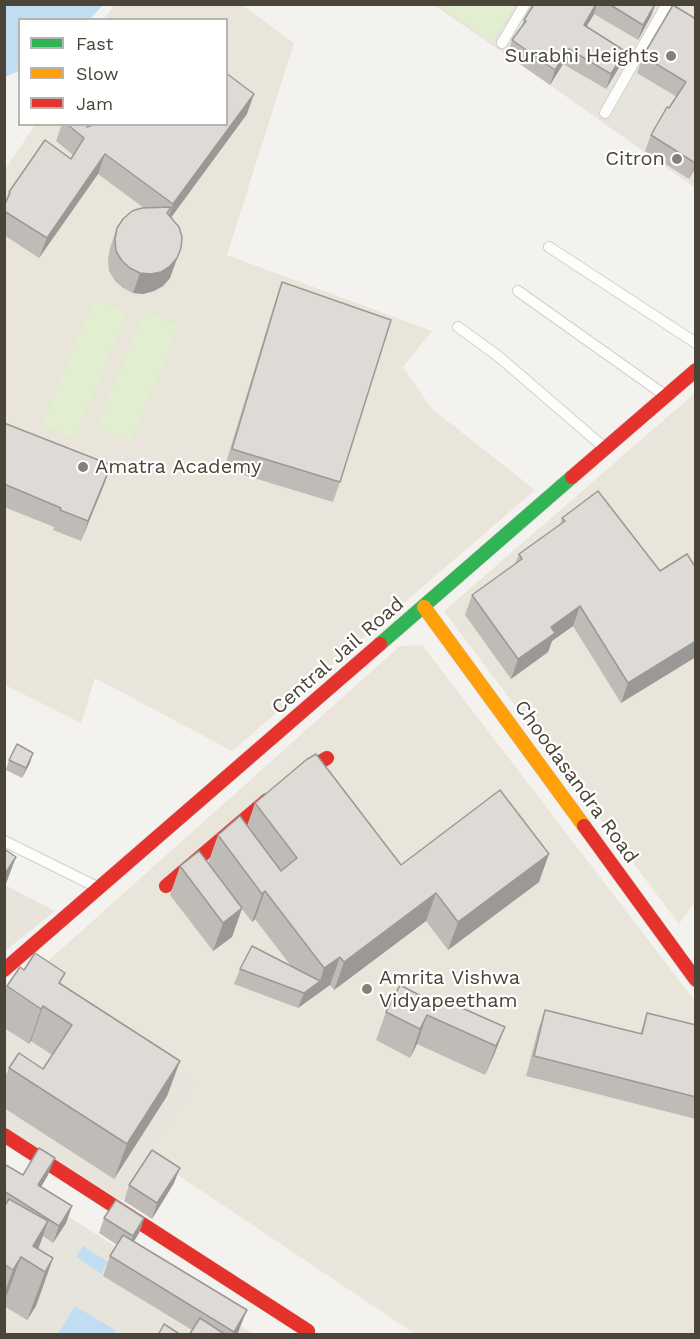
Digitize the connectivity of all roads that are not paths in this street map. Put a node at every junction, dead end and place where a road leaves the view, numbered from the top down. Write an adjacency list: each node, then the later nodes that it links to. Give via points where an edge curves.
1 (525, 4): 3 (street)
2 (667, 4): 4 (street)
3 (502, 43)
4 (605, 113)
5 (549, 247): 8 (street)
6 (518, 291): 10 (street)
7 (458, 327): 11 (street, via 498,356)
8 (696, 343)
9 (696, 370): 10 (street, Central Jail Road)
10 (666, 396): 11 (street, Central Jail Road)
11 (606, 449): 12 (street, Central Jail Road)
12 (424, 607): 18 (street, Central Jail Road); 20 (street, Choodasandra Road)
13 (327, 758): 14 (street)
14 (290, 780)
15 (273, 794): 17 (street)
16 (4, 841): 18 (street)
17 (166, 886)
18 (99, 888): 19 (street, Central Jail Road)
19 (4, 970)
20 (696, 980)
21 (4, 1135): 22 (street)
22 (308, 1331)

